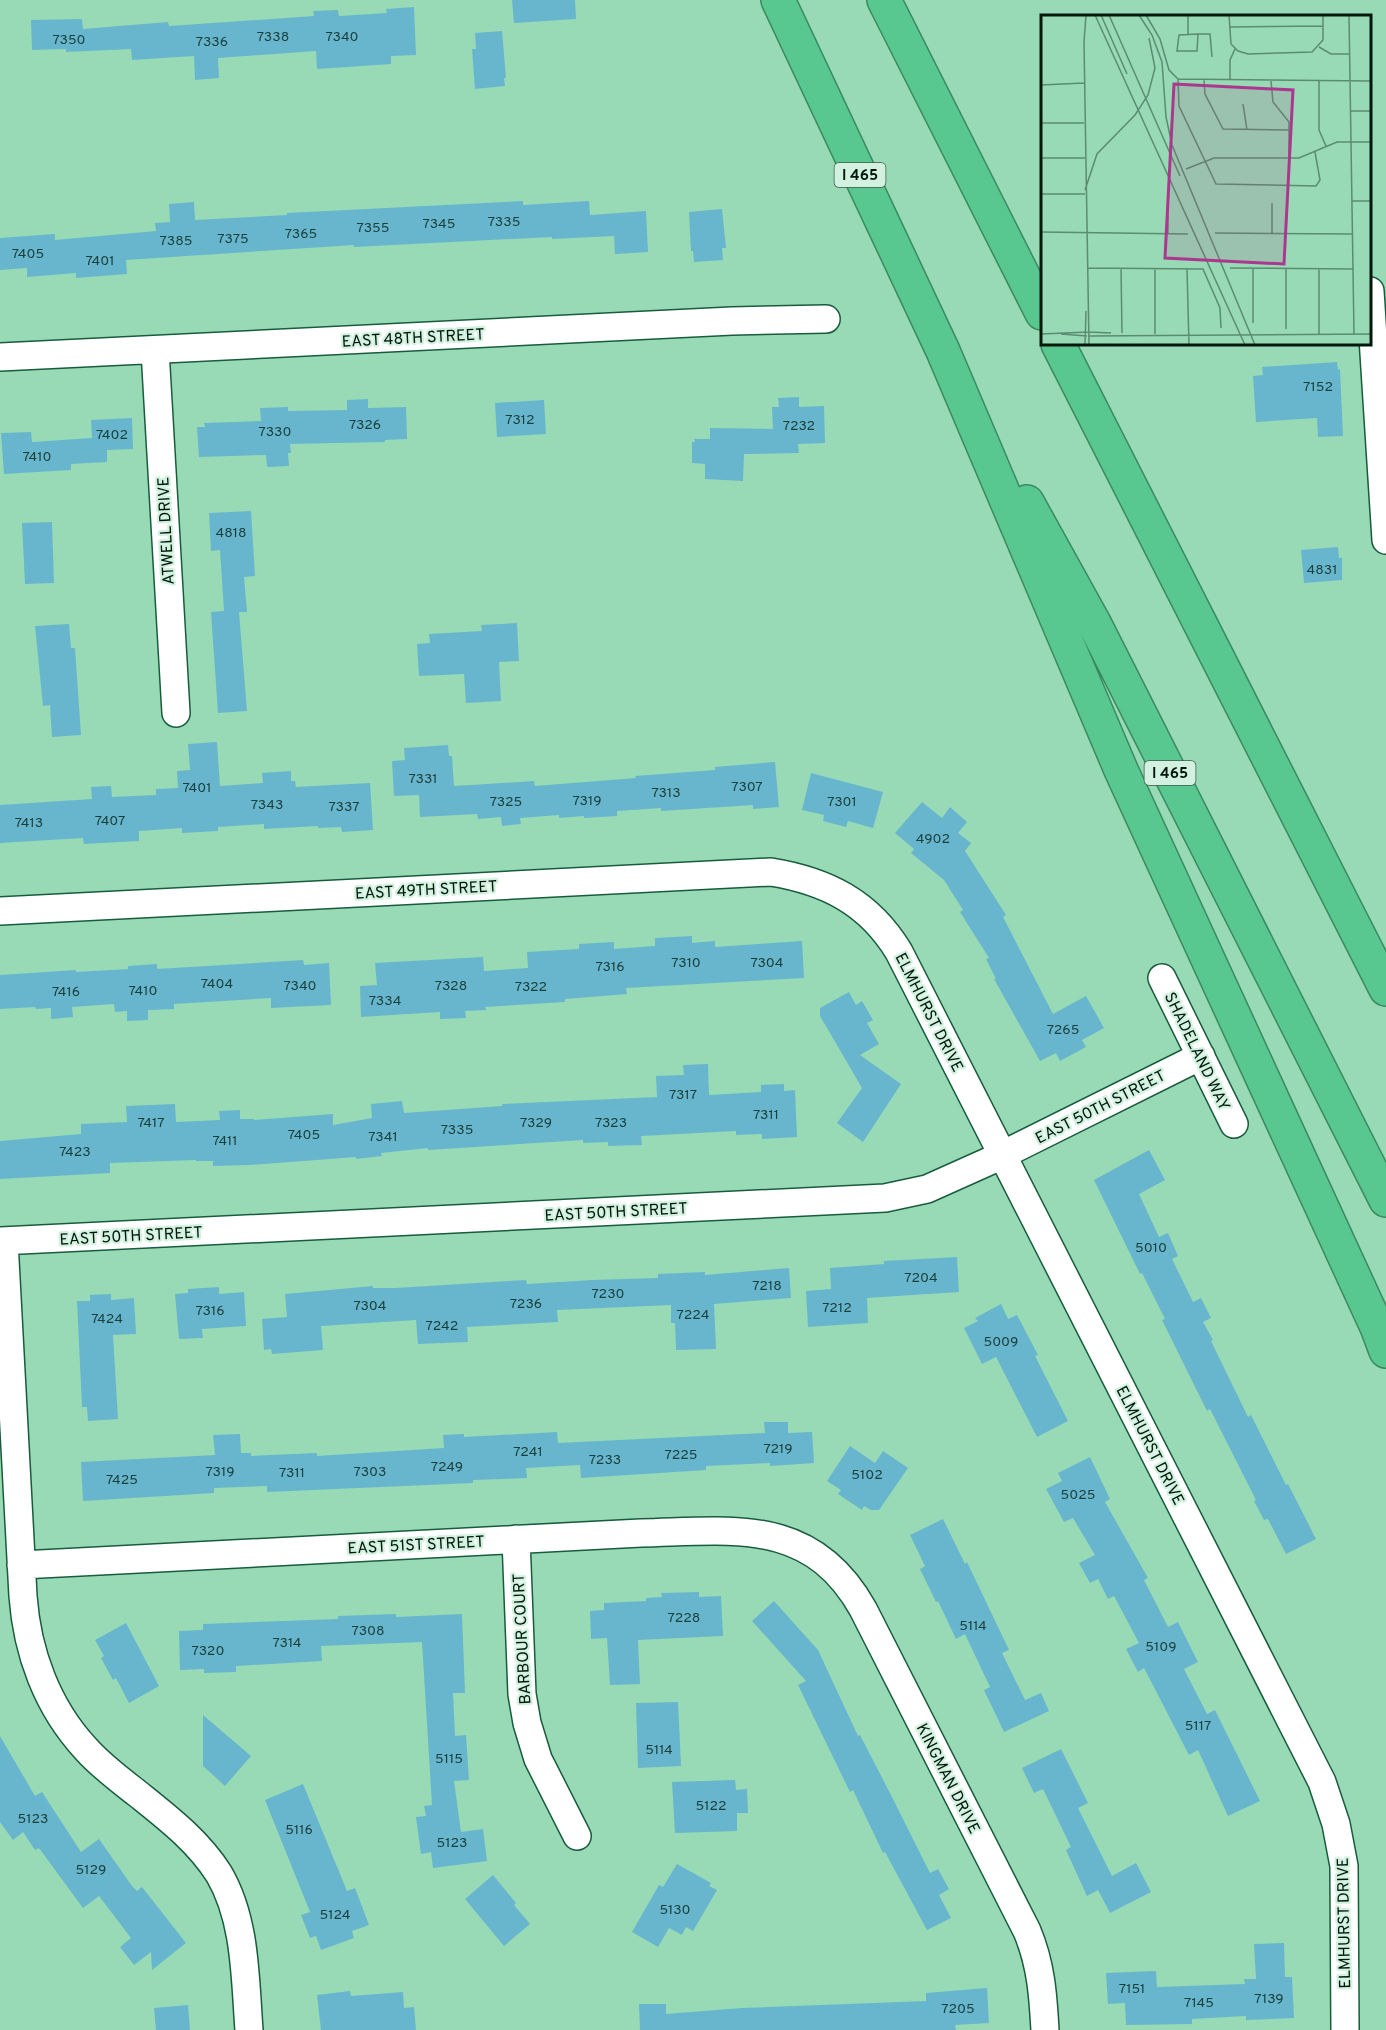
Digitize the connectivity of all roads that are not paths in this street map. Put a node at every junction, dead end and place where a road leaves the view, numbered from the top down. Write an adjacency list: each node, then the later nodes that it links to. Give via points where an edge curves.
1 (778, 0): 10 (highway, I 465)
2 (884, 0): 6 (highway)
3 (1386, 290): 4 (street)
4 (1371, 291)
5 (1371, 307): 12 (street)
6 (1041, 311)
7 (826, 319): 9 (street, EAST 48TH STREET)
8 (1059, 345): 17 (highway)
9 (155, 350): 11 (street, EAST 48TH STREET); 13 (street, ATWELL DRIVE)
10 (943, 351): 21 (highway, I 465, via 1095,623); 23 (highway, via 1121,770)
11 (0, 357)
12 (1386, 540)
13 (176, 712)
14 (847, 898): 15 (street, EAST 49TH STREET, via 800,877 771,872); 20 (street, ELMHURST DRIVE, via 872,916 899,952)
15 (0, 911)
16 (1162, 978): 18 (street, SHADELAND WAY)
17 (1386, 989)
18 (1201, 1056): 19 (street, SHADELAND WAY); 20 (street, EAST 50TH STREET)
19 (1234, 1124)
20 (1002, 1155): 22 (street, EAST 50TH STREET, via 927,1189 885,1198); 30 (street, ELMHURST DRIVE, via 1322,1782 1344,1866)
21 (1386, 1200)
22 (2, 1241): 26 (street)
23 (1386, 1352)
24 (516, 1539): 25 (street, EAST 51ST STREET, via 743,1531 779,1537); 26 (street, EAST 51ST STREET); 27 (street, BARBOUR COURT, via 522,1694 527,1723 538,1759)
25 (806, 1550): 29 (street, KINGMAN DRIVE, via 839,1575 855,1594 1027,1931 1042,1979)
26 (21, 1565): 28 (street, via 25,1621 33,1657 58,1712 87,1751 196,1844 225,1886 240,1935)
27 (577, 1836)
28 (249, 2030)
29 (1045, 2030)
30 (1345, 2030)

